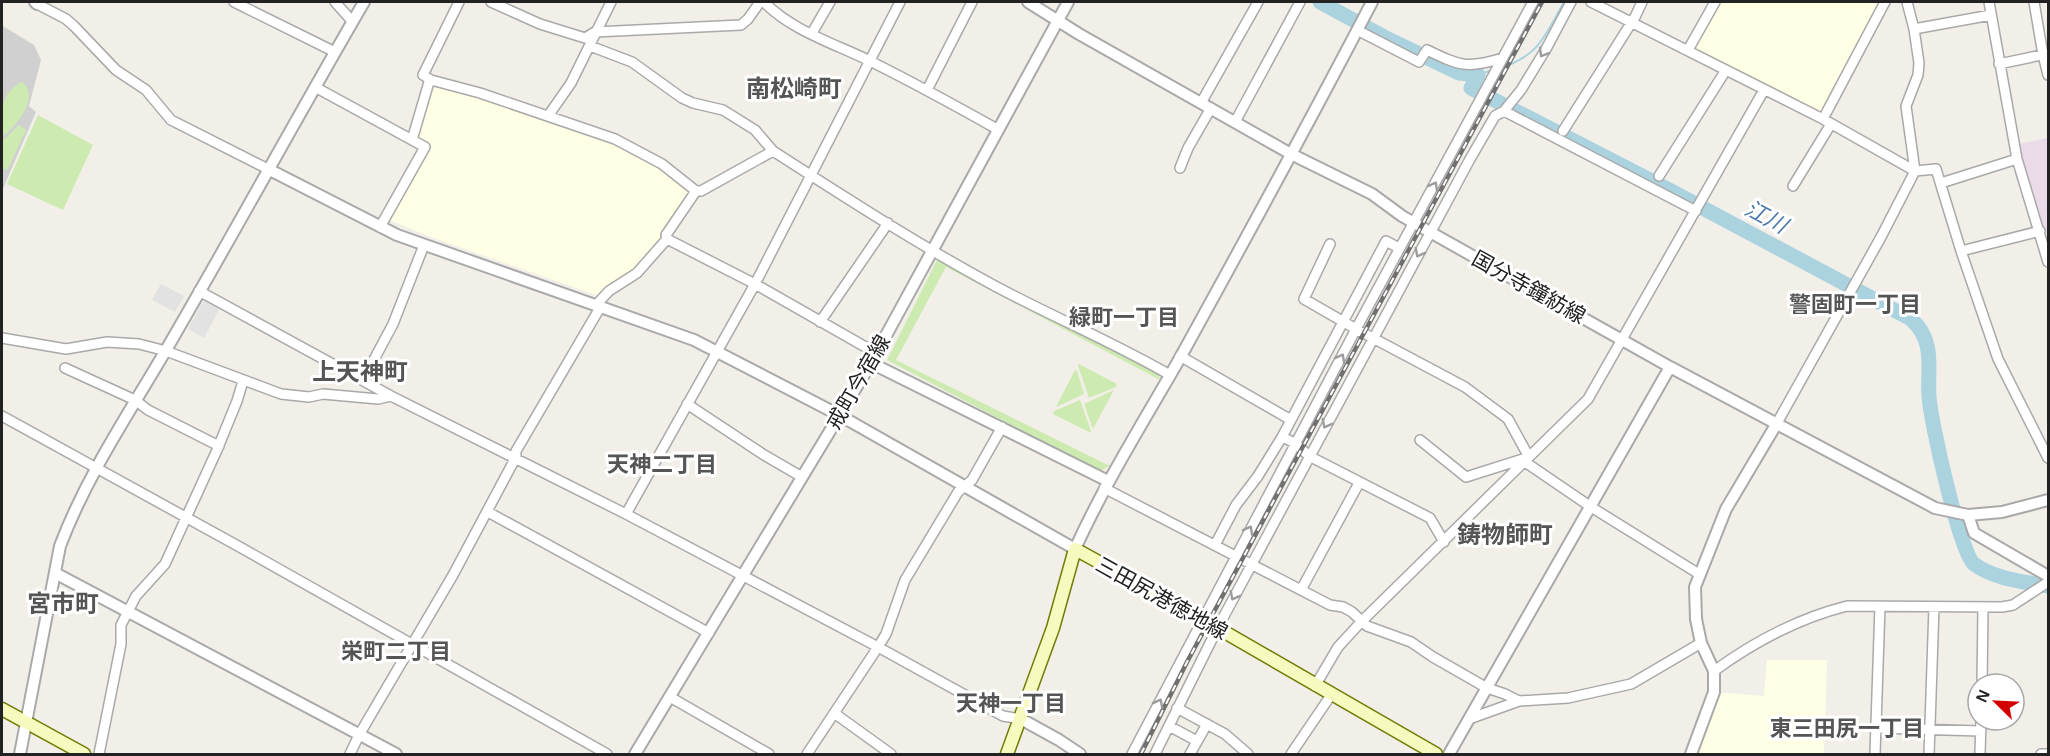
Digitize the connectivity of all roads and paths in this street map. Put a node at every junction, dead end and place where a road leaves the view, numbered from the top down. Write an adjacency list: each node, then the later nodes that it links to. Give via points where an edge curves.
1 (234, 2): 36 (street)
2 (335, 2): 27 (street)
3 (364, 2): 27 (street)
4 (459, 2): 43 (street, via 423,75)
5 (491, 2): 32 (street, via 540,24 585,38)
6 (611, 2): 32 (street)
7 (762, 2): 32 (street, via 748,20 732,27); 33 (street)
8 (830, 2): 33 (street)
9 (900, 2): 39 (street)
10 (972, 2): 45 (street)
11 (1028, 2): 28 (street, 国分寺鐘紡線)
12 (1068, 2): 28 (street, 戒町今宿線)
13 (1258, 2): 47 (street)
14 (1300, 2): 52 (street)
15 (1372, 2): 31 (street)
16 (1533, 2): 38 (street)
17 (1571, 2): 49 (street, one-way to 49, via 1546,49)
18 (1591, 2): 29 (street)
19 (1642, 2): 29 (street)
20 (1715, 2): 35 (street)
21 (1885, 2): 53 (street)
22 (1907, 2): 30 (street)
23 (1989, 2): 26 (street)
24 (2034, 2): 37 (street)
25 (36, 3): 61 (street, via 66,19 116,70 146,90 171,120)
26 (1991, 15): 30 (street); 40 (street)
27 (352, 21): 36 (street)
28 (1058, 21): 47 (street, 国分寺鐘紡線); 54 (street, 戒町今宿線)
29 (1630, 22): 35 (street); 55 (street)
30 (1914, 29): 62 (street, via 1918,75 1906,106)
31 (1357, 30): 38 (street, via 1419,62 1427,50 1465,65); 58 (street)
32 (595, 32): 34 (street)
33 (812, 33): 39 (street)
34 (590, 45): 50 (street); 57 (street, via 632,62 682,98 723,110 755,130)
35 (1688, 50): 41 (street)
36 (335, 52): 44 (street)
37 (2046, 55): 40 (street); 42 (street)
38 (1503, 58): 48 (street)
39 (870, 61): 45 (street); 63 (street)
40 (1999, 64): 59 (street)
41 (1726, 70): 46 (street); 64 (street)
42 (2049, 75)
43 (431, 80): 50 (street); 56 (street)
44 (315, 87): 56 (street); 61 (street)
45 (927, 90): 54 (street)
46 (1764, 90): 53 (street); 68 (street)
47 (1206, 105): 52 (street, 国分寺鐘紡線); 60 (street)
48 (1477, 106): 51 (street); 69 (street, one-way to 48)
49 (1504, 111): 51 (street); 68 (street)
50 (548, 116): 67 (street, via 615,139 662,164)
51 (1495, 116): 73 (street)
52 (1235, 122): 58 (street, 国分寺鐘紡線)
53 (1827, 122): 62 (street); 66 (street)
54 (997, 129): 78 (street, 戒町今宿線)
55 (1563, 131)
56 (411, 140): 71 (street, via 425,147)
57 (774, 151): 63 (street); 67 (street)
58 (1291, 154): 69 (street, 国分寺鐘紡線, via 1372,194); 92 (street)
59 (2017, 159): 65 (street); 72 (street)
60 (1180, 168)
61 (268, 169): 71 (street); 82 (street)
62 (1915, 171): 65 (street, via 1936,169); 105 (street)
63 (811, 175): 70 (street); 81 (street)
64 (1659, 176)
65 (1941, 183): 79 (street)
66 (1793, 186)
67 (696, 191): 74 (street)
68 (1696, 211): 89 (street)
69 (1414, 222): 73 (street, 国分寺鐘紡線); 77 (street)
70 (888, 223): 78 (street); 85 (street)
71 (380, 227): 76 (street)
72 (2040, 231): 79 (street); 80 (street)
73 (1430, 232): 88 (street, one-way to 88); 89 (street, 国分寺鐘紡線)
74 (666, 239): 81 (street); 83 (street, via 637,273 609,291)
75 (1330, 244): 84 (street, via 1304,299)
76 (424, 245): 83 (street); 97 (street, via 393,324)
77 (1400, 248): 84 (street, via 1386,241); 86 (street)
78 (932, 250): 93 (street, 戒町今宿線); 96 (street)
79 (1961, 251): 113 (street, via 1998,359)
80 (2049, 262)
81 (755, 285): 85 (street); 91 (street)
82 (199, 291): 90 (street); 97 (street)
83 (598, 305): 91 (street); 112 (street)
84 (1342, 321): 86 (street); 104 (street)
85 (820, 322): 93 (street)
86 (1356, 329): 88 (street); 109 (street, one-way to 86)
87 (2, 338): 90 (street, via 66,349 120,342)
88 (1373, 338): 111 (street, one-way to 111); 114 (street, via 1465,387 1508,419)
89 (1622, 339): 94 (street, 国分寺鐘紡線); 114 (street, via 1588,399)
90 (166, 351): 98 (street); 100 (street)
91 (716, 351): 101 (street); 102 (street)
92 (1180, 356): 96 (street); 104 (street)
93 (873, 358): 102 (street, 戒町今宿線); 106 (street)
94 (1670, 367): 105 (street, 国分寺鐘紡線); 121 (street)
95 (65, 368): 100 (street)
96 (1170, 375): 118 (street)
97 (363, 380): 99 (street)
98 (243, 381): 99 (street, via 295,397); 110 (street)
99 (391, 396): 112 (street)
100 (135, 400): 110 (street); 115 (street)
101 (687, 404): 116 (street); 123 (street)
102 (839, 415): 116 (street, 戒町今宿線); 119 (street)
103 (2, 416): 115 (street)
104 (1291, 420): 107 (street)
105 (1777, 423): 124 (street, 国分寺鐘紡線, via 1904,494 1935,508); 132 (street, via 1726,509)
106 (1002, 427): 118 (street); 119 (street)
107 (1282, 437): 109 (street); 127 (street, via 1236,505)
108 (1420, 440): 114 (street, via 1466,477)
109 (1296, 443): 111 (street); 129 (street, one-way to 109)
110 (219, 446): 125 (street)
111 (1309, 456): 117 (street); 130 (street)
112 (516, 457): 122 (street); 123 (street)
113 (2049, 458)
114 (1527, 460): 121 (street); 126 (street)
115 (95, 468): 125 (street); 131 (street, via 66,530)
116 (802, 477): 133 (street, 戒町今宿線)
117 (1359, 483): 126 (street, via 1430,518); 136 (street)
118 (1106, 485): 127 (street); 128 (street)
119 (965, 486): 128 (street); 148 (street, via 906,580)
120 (2049, 500): 124 (street, 国分寺鐘紡線, via 2002,512)
121 (1591, 507): 132 (street); 152 (street)
122 (488, 512): 145 (street); 147 (street)
123 (626, 514): 133 (street)
124 (1968, 515): 134 (street, via 1974,533)
125 (186, 519): 141 (street, via 165,564); 147 (street)
126 (1444, 542): 143 (street)
127 (1215, 545): 129 (street)
128 (1075, 549): 142 (main road, 三田尻港徳地線); 159 (main road, 三田尻港徳地線)
129 (1236, 555): 130 (street); 142 (street)
130 (1251, 565): 136 (street); 144 (street, one-way to 144)
131 (55, 573): 141 (street); 161 (street)
132 (1699, 574): 146 (street, via 1695,587)
133 (743, 576): 145 (street, 戒町今宿線); 148 (street)
134 (2049, 576)
135 (2045, 584): 137 (street); 140 (street, via 2013,605)
136 (1301, 590): 143 (street, via 1330,605 1343,607)
137 (2049, 595)
138 (1880, 606): 139 (street); 149 (street, via 1847,606 1807,619 1768,636); 164 (street)
139 (1934, 607): 140 (street); 165 (street)
140 (1983, 608): 150 (street)
141 (128, 611): 168 (street); 173 (street, via 121,625 121,644)
142 (1202, 620): 144 (main road, 三田尻港徳地線); 183 (street, one-way to 142)
143 (1361, 622): 151 (street, via 1338,647); 152 (street, via 1411,642)
144 (1217, 629): 151 (main road, 三田尻港徳地線); 156 (street)
145 (709, 633): 154 (street, 戒町今宿線)
146 (1701, 643): 149 (street); 155 (street, via 1631,684 1568,698)
147 (412, 646): 168 (street); 176 (street)
148 (878, 647): 158 (street); 159 (street, via 1003,716)
149 (1714, 671): 190 (street, via 1714,692)
150 (1982, 672)
151 (1315, 686): 153 (main road, 三田尻港徳地線)
152 (1487, 688): 155 (street); 160 (street)
153 (1331, 695): 187 (street); 188 (main road, 三田尻港徳地線)
154 (670, 697): 177 (street, 戒町今宿線); 178 (street)
155 (1519, 701): 160 (street)
156 (1177, 708): 162 (street); 163 (street)
157 (2, 709): 161 (main road)
158 (834, 713): 179 (street); 180 (street)
159 (1021, 719): 181 (main road, 三田尻港徳地線); 182 (street)
160 (1469, 719): 189 (street)
161 (26, 723): 171 (street); 172 (main road)
162 (1207, 724): 169 (street); 170 (street, via 1225,734)
163 (1169, 726): 169 (street); 184 (street)
164 (1876, 728): 165 (street); 191 (street)
165 (1930, 730): 166 (street); 192 (street)
166 (1966, 731)
167 (1981, 732): 193 (street)
168 (359, 735): 174 (street); 175 (street)
169 (1197, 741): 185 (street)
170 (1237, 751): 186 (street)
171 (20, 754)
172 (84, 754)
173 (99, 754)
174 (350, 754)
175 (396, 754)
176 (607, 754)
177 (634, 754)
178 (769, 754)
179 (807, 754)
180 (891, 754)
181 (1007, 754)
182 (1080, 754)
183 (1132, 754)
184 (1155, 754)
185 (1190, 754)
186 (1248, 754)
187 (1291, 754)
188 (1436, 754)
189 (1449, 754)
190 (1691, 754)
191 (1875, 754)
192 (1929, 754)
193 (1980, 754)
194 (2041, 754): 195 (street)
195 (2047, 754)

